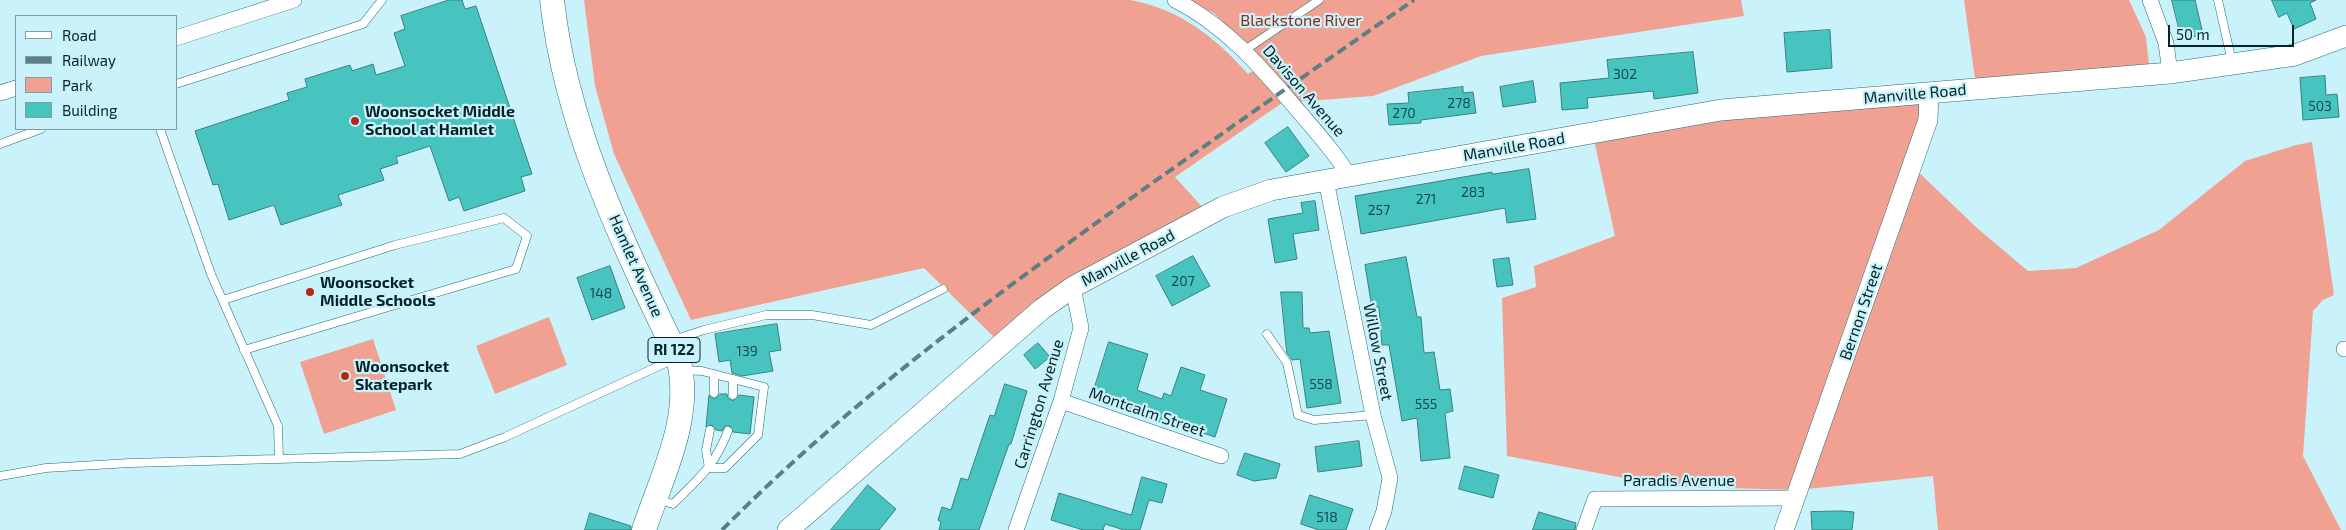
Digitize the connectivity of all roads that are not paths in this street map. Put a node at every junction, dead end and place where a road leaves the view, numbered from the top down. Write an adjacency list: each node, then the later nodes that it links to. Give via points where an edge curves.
1 (294, 0): 10 (street)
2 (382, 0): 14 (lane, via 363,24)
3 (552, 0): 28 (main road, Hamlet Avenue / RI 122, via 556,42 587,153)
4 (1175, 0): 8 (street, Davison Avenue)
5 (1319, 0): 11 (lane)
6 (2150, 0): 13 (street, via 2166,43)
7 (2218, 0): 12 (lane)
8 (1192, 4): 11 (street, Davison Avenue)
9 (2346, 36): 12 (main road, Manville Road, via 2295,55)
10 (178, 37)
11 (1245, 50): 21 (street, Davison Avenue, via 1337,155)
12 (2232, 64): 13 (main road, Manville Road)
13 (2170, 73): 17 (main road, Manville Road)
14 (178, 83)
15 (15, 88): 16 (street)
16 (0, 93)
17 (1929, 94): 21 (main road, Manville Road, via 1721,110); 41 (street, Bernon Street, via 1928,120)
18 (38, 130): 20 (lane)
19 (160, 130): 25 (lane)
20 (0, 144)
21 (1350, 177): 22 (main road, Manville Road)
22 (1326, 180): 23 (main road, Manville Road, via 1271,190 1223,207); 34 (street, Willow Street)
23 (1073, 287): 33 (street, Carrington Avenue, via 1081,328); 44 (main road, Manville Road, via 1042,309)
24 (943, 289): 28 (lane, via 871,325 812,315 766,315 704,330)
25 (222, 300): 27 (lane); 27 (lane, via 396,245 504,218 527,236 516,269)
26 (1267, 334): 34 (lane, via 1287,364 1298,416 1314,420)
27 (244, 350): 38 (lane, via 278,426)
28 (676, 356): 29 (lane); 38 (lane, via 460,454); 42 (main road, Hamlet Avenue / RI 122, via 681,423)
29 (714, 374): 30 (lane); 31 (lane)
30 (733, 379): 32 (lane); 39 (lane, via 764,387 758,435 724,468)
31 (714, 393)
32 (733, 395)
33 (1061, 401): 37 (street, Montcalm Street); 45 (street, Carrington Avenue)
34 (1373, 415): 46 (street, Willow Street, via 1390,478)
35 (710, 430): 39 (lane, via 706,450)
36 (728, 431): 39 (lane, via 719,454)
37 (1221, 456)
38 (279, 458): 40 (lane, via 55,468)
39 (709, 468): 42 (lane, via 673,504)
40 (0, 476)
41 (1795, 498): 47 (street, Paradis Avenue, via 1595,499); 48 (street, Bernon Street)
42 (654, 499): 43 (main road, Hamlet Avenue / RI 122)
43 (644, 530)
44 (788, 530)
45 (1016, 530)
46 (1377, 530)
47 (1584, 530)
48 (1784, 530)

